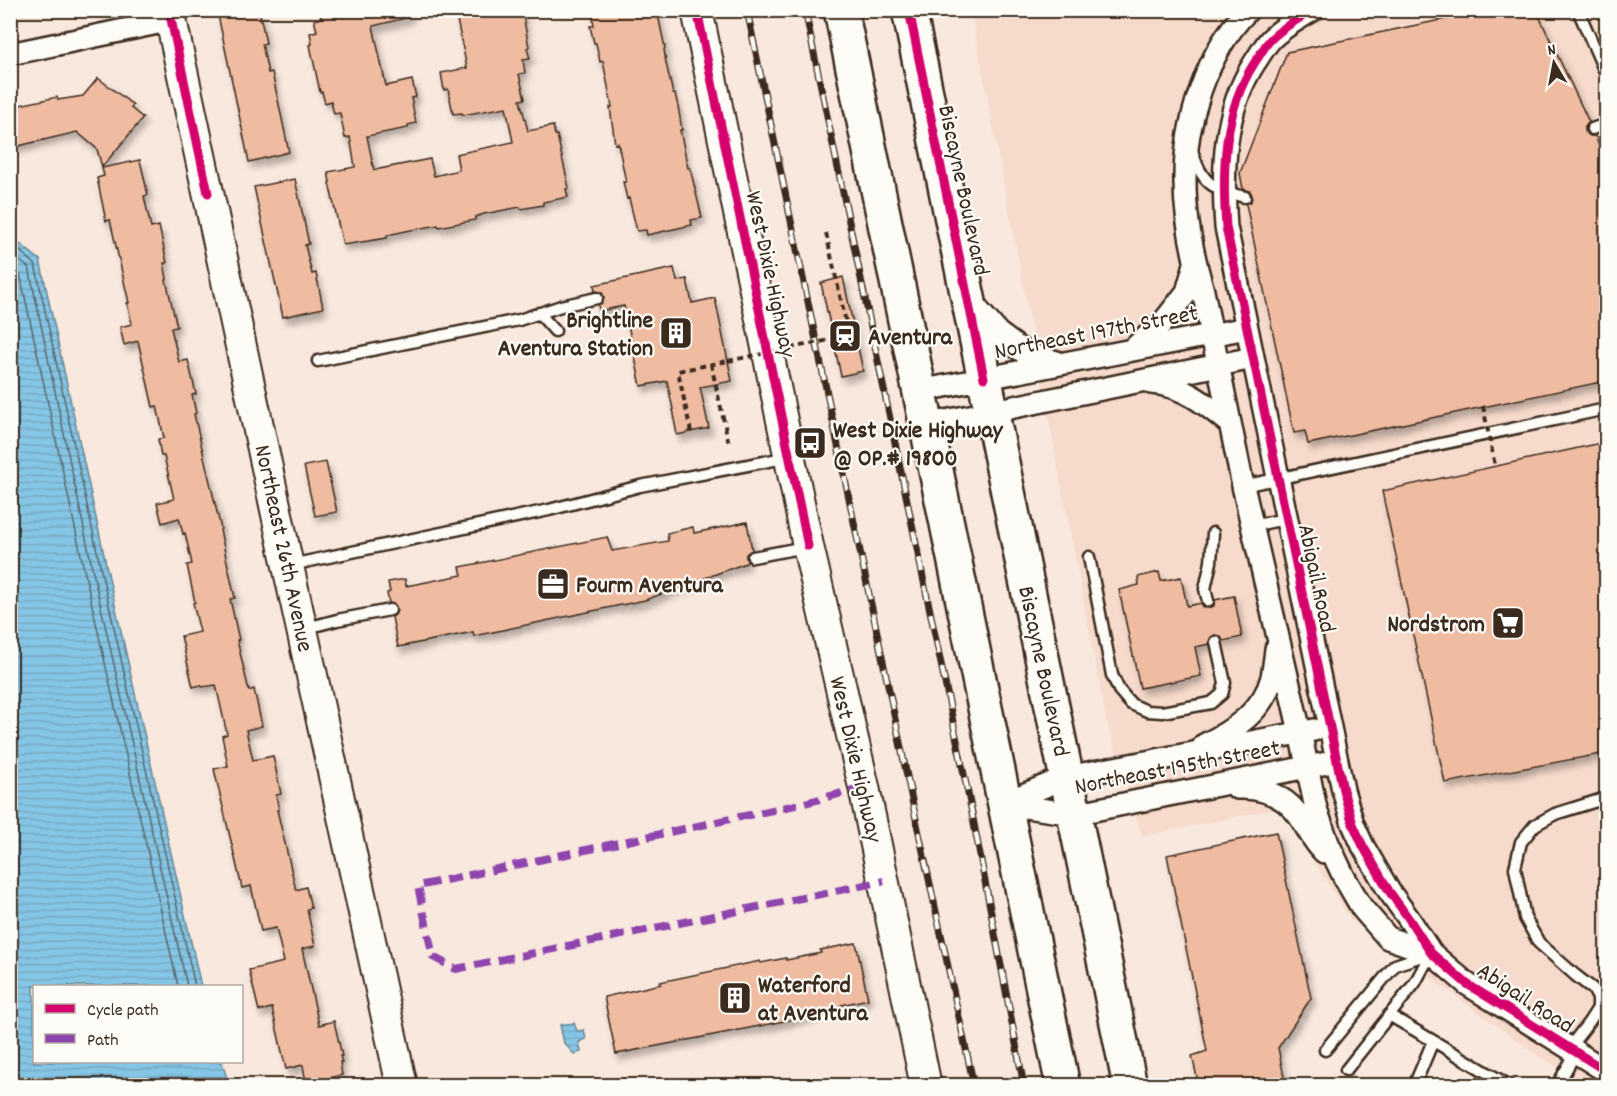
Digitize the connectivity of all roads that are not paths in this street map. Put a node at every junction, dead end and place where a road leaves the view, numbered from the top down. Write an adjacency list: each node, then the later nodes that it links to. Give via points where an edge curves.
1 (697, 10): 34 (street, West Dixie Highway)
2 (841, 10): 29 (main road)
3 (909, 10): 17 (main road, Biscayne Boulevard)
4 (1248, 10): 12 (street, Abigail Road, via 1211,64)
5 (1313, 10): 13 (street, Abigail Road, via 1270,39 1248,74 1233,109 1225,146)
6 (1578, 10): 9 (lane)
7 (170, 15): 8 (street); 43 (street, Northeast 26th Avenue)
8 (10, 54)
9 (1606, 74)
10 (1606, 124): 11 (lane)
11 (1592, 129)
12 (1189, 138): 13 (lane, via 1202,175); 15 (street, Abigail Road, via 1185,184)
13 (1224, 193): 14 (lane); 19 (street, Abigail Road, via 1226,227)
14 (1245, 197)
15 (1195, 264): 21 (street, Abigail Road); 22 (street, via 1186,292 1165,320)
16 (597, 298): 18 (lane)
17 (968, 299): 25 (street, via 998,333 1025,353); 27 (main road, Biscayne Boulevard)
18 (539, 313): 20 (lane); 24 (lane)
19 (1247, 328): 21 (street, Northeast 197th Street); 23 (street, Abigail Road)
20 (555, 331)
21 (1211, 335): 22 (street, Northeast 197th Street); 26 (street, Abigail Road)
22 (1132, 350): 25 (street, Northeast 197th Street)
23 (1253, 358): 26 (street); 35 (street, Abigail Road)
24 (318, 361)
25 (1060, 363): 27 (street, Northeast 197th Street)
26 (1218, 365): 28 (street); 32 (street, Abigail Road)
27 (984, 378): 29 (street, Northeast 197th Street); 31 (main road, Biscayne Boulevard)
28 (1136, 382): 31 (street); 32 (street, via 1176,387)
29 (919, 391): 33 (main road)
30 (1606, 409): 35 (lane)
31 (991, 412): 33 (street); 54 (main road, Biscayne Boulevard)
32 (1230, 424): 36 (street, Abigail Road)
33 (926, 425): 57 (main road)
34 (790, 457): 40 (street, West Dixie Highway); 43 (lane, via 640,486 549,510)
35 (1277, 479): 36 (lane); 37 (street, Abigail Road)
36 (1243, 486): 38 (street, Abigail Road)
37 (1286, 519): 38 (lane); 49 (street, Abigail Road)
38 (1252, 526): 47 (street, Abigail Road)
39 (1213, 533): 44 (lane, via 1205,589)
40 (808, 546): 41 (lane); 68 (street, West Dixie Highway, via 864,787)
41 (753, 557)
42 (1089, 557): 48 (lane, via 1112,675 1131,704 1162,712 1211,702 1222,694 1225,682)
43 (288, 566): 46 (street, Northeast 26th Avenue)
44 (1208, 602)
45 (390, 610): 46 (lane)
46 (302, 630): 67 (street, Northeast 26th Avenue)
47 (1278, 636): 50 (street, Abigail Road); 51 (street, via 1271,678 1257,708 1221,737)
48 (1216, 642)
49 (1329, 727): 50 (street, Northeast 195th Street); 52 (street, Abigail Road)
50 (1300, 732): 51 (street, Northeast 195th Street); 53 (street, Abigail Road)
51 (1184, 755): 54 (street, Northeast 195th Street)
52 (1336, 760): 53 (street, Northeast 195th Street); 60 (street, Abigail Road, via 1363,846)
53 (1307, 766): 55 (street, Northeast 195th Street); 59 (street, Abigail Road, via 1316,809)
54 (1067, 777): 57 (street, Northeast 195th Street); 58 (main road, Biscayne Boulevard)
55 (1194, 790): 58 (street, Northeast 195th Street); 59 (street, via 1247,787 1281,797 1296,812 1316,845)
56 (1606, 798): 64 (lane, via 1534,825 1521,842 1515,868 1525,918 1539,943 1593,989 1598,999 1598,1008)
57 (1004, 804): 58 (street, Northeast 195th Street); 69 (main road)
58 (1074, 814): 70 (main road, Biscayne Boulevard)
59 (1340, 868): 60 (street, Abigail Road, via 1362,908 1388,938)
60 (1431, 953): 61 (lane, via 1415,983); 63 (lane, via 1395,965); 64 (street, Abigail Road, via 1467,984)
61 (1389, 1015): 62 (lane); 65 (lane)
62 (1433, 1041): 71 (lane); 72 (lane)
63 (1325, 1050)
64 (1573, 1050): 66 (street, Abigail Road); 73 (lane)
65 (1346, 1070)
66 (1606, 1071)
67 (402, 1086)
68 (926, 1086)
69 (1063, 1086)
70 (1130, 1086)
71 (1414, 1086)
72 (1510, 1086)
73 (1557, 1086)

